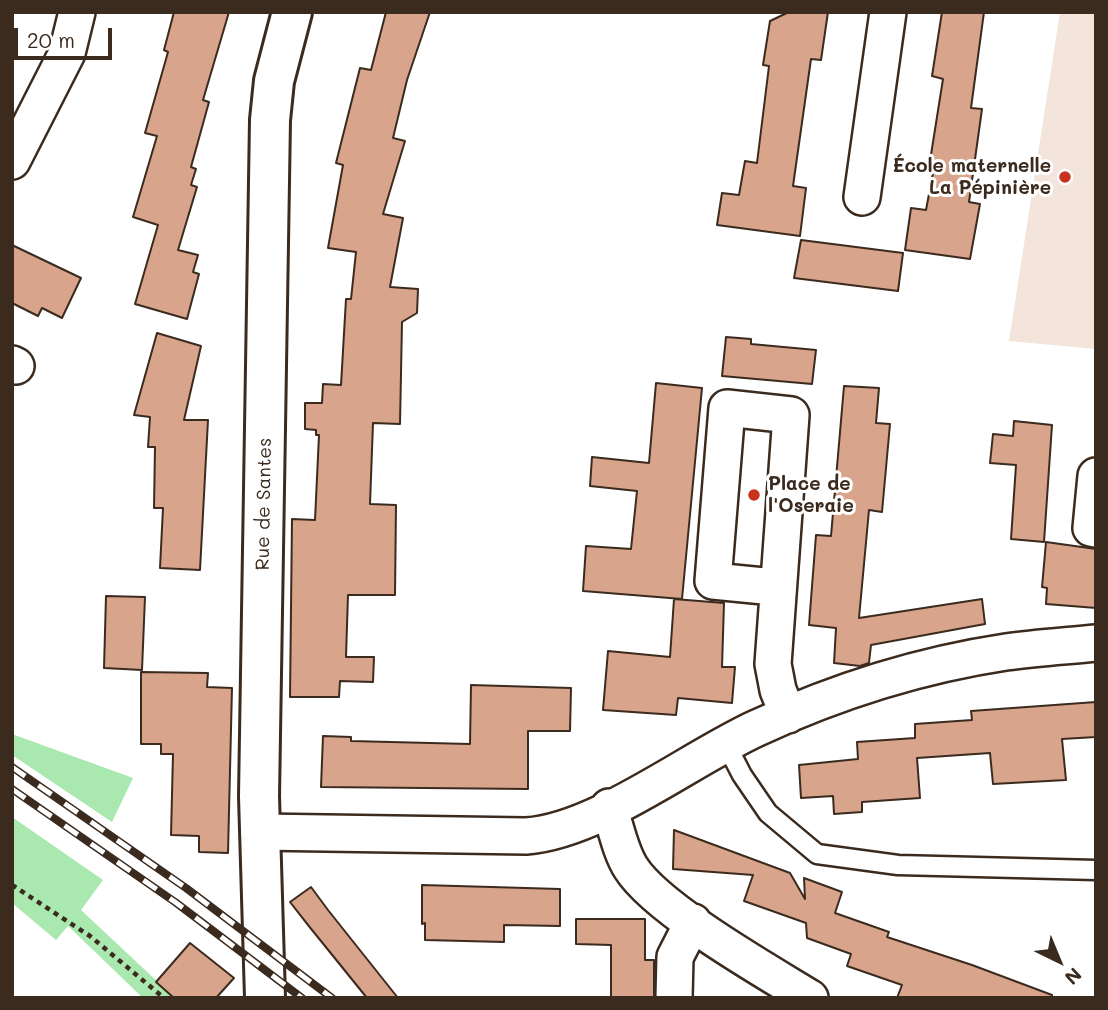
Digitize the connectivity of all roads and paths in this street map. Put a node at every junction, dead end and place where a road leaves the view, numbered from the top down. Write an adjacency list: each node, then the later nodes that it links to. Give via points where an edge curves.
1 (78, 12): 4 (street, via 67,53)
2 (292, 12): 13 (street, Rue de Santes, via 274,81 270,120)
3 (888, 12): 5 (street)
4 (12, 161)
5 (862, 197)
6 (1096, 476): 7 (street, via 1091,528)
7 (1096, 529)
8 (778, 592): 8 (street, via 791,415 727,408 712,581 764,586); 10 (street, via 774,664)
9 (1096, 643): 10 (street, via 1005,652 901,675 848,690)
10 (788, 715): 11 (street)
11 (726, 744): 12 (street); 14 (lane, via 768,813 817,855 898,865)
12 (610, 807): 13 (street, via 561,830 526,835); 16 (street, via 630,867 650,891)
13 (259, 832): 18 (street, Rue de Santes)
14 (1096, 870)
15 (12, 885): 17 (path, via 90,936)
16 (693, 922): 19 (street, via 675,957); 20 (street)
17 (164, 998)
18 (265, 998)
19 (674, 998)
20 (810, 998)

